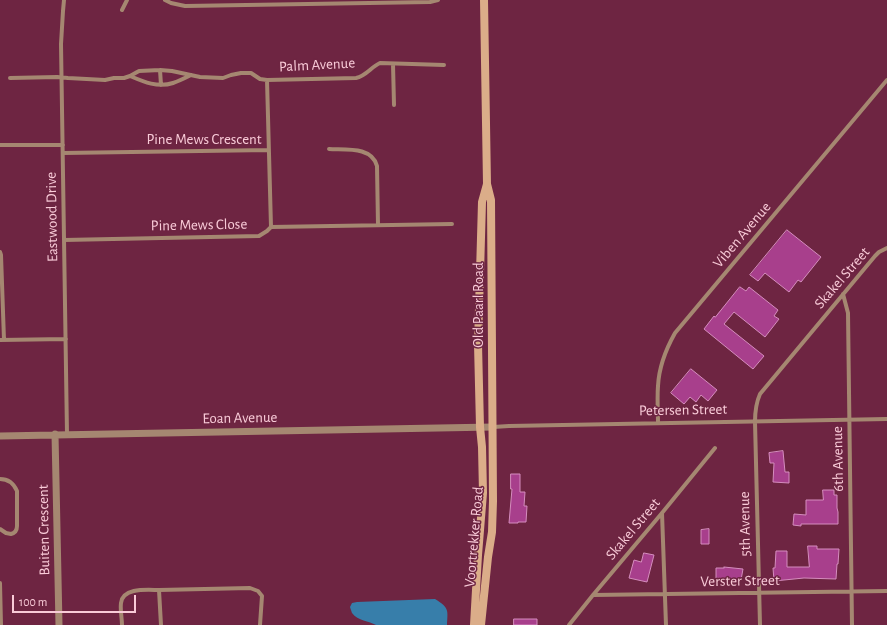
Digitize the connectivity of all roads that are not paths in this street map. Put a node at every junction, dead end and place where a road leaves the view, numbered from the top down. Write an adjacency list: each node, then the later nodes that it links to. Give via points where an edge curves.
1 (64, 0): 14 (street, Eastwood Drive)
2 (127, 0): 8 (street)
3 (165, 0): 6 (street, via 185,6)
4 (438, 0): 7 (street)
5 (484, 0): 25 (main road, Old Paarl Road)
6 (243, 2): 7 (street)
7 (317, 2)
8 (122, 10)
9 (393, 64): 10 (street, Palm Avenue); 16 (street, Palm Avenue, via 378,64 363,76 356,78); 19 (street)
10 (444, 65)
11 (160, 70): 12 (street, Palm Avenue); 13 (street, Palm Avenue, via 139,71); 18 (street)
12 (191, 75): 16 (street, Palm Avenue, via 223,78 251,73 260,80); 18 (street, Palm Avenue, via 172,84)
13 (130, 76): 14 (street, Palm Avenue, via 105,80); 18 (street, Palm Avenue, via 146,83)
14 (62, 77): 15 (street, Palm Avenue); 21 (street, Eastwood Drive)
15 (10, 78)
16 (267, 80): 23 (street)
17 (887, 80): 38 (street, Viben Avenue, via 676,332 659,373)
18 (161, 85)
19 (394, 105)
20 (0, 145): 21 (street)
21 (63, 145): 24 (street, Eastwood Drive)
22 (329, 149): 27 (street, via 361,151 374,158 377,166)
23 (268, 150): 24 (street, Pine Mews Crescent); 28 (street, Pine Mews Crescent)
24 (63, 153): 29 (street, Eastwood Drive)
25 (487, 184): 39 (main road, Old Paarl Road, via 482,202 478,344); 40 (main road, Old Paarl Road, via 491,200)
26 (452, 224): 27 (street, Pine Mews Close)
27 (378, 225): 28 (street, Pine Mews Close)
28 (271, 227): 29 (street, Pine Mews Close, via 259,236)
29 (64, 240): 33 (street, Eastwood Drive)
30 (886, 249): 32 (street, Skakel Street, via 875,256)
31 (0, 252): 34 (street)
32 (843, 294): 36 (street, 6th Avenue, via 848,313); 37 (street, Skakel Street, via 760,394 756,401)
33 (66, 339): 34 (street); 42 (street, Eastwood Drive)
34 (2, 340)
35 (887, 419): 36 (street, Petersen Street)
36 (850, 420): 37 (street, Petersen Street); 50 (street, 6th Avenue)
37 (755, 422): 38 (street, Petersen Street); 52 (street, 5th Avenue)
38 (658, 423): 40 (street, Petersen Street)
39 (480, 427): 40 (street, Petersen Street); 42 (street, Eoan Avenue); 61 (main road, Voortrekker Road, via 483,493)
40 (492, 427): 62 (main road, Voortrekker Road, via 492,532)
41 (55, 434): 42 (street, Eoan Avenue); 43 (street, Eoan Avenue); 57 (street, Buiten Crescent)
42 (67, 434)
43 (0, 436)
44 (715, 448): 46 (street, Skakel Street)
45 (0, 479): 47 (street, via 10,482 17,491 16,530 8,534)
46 (662, 513): 53 (street); 54 (street, Skakel Street)
47 (0, 529)
48 (0, 583): 56 (street)
49 (159, 590): 58 (street, via 130,591 121,601); 59 (street); 60 (street, via 250,588 262,596)
50 (852, 591): 51 (street, Verster Street); 52 (street, Verster Street); 65 (street, 6th Avenue)
51 (887, 591)
52 (759, 593): 53 (street, Verster Street); 64 (street, 5th Avenue)
53 (666, 594): 54 (street, Verster Street); 63 (street)
54 (593, 595): 55 (street, Skakel Street)
55 (570, 624)
56 (1, 625)
57 (59, 625)
58 (122, 625)
59 (161, 625)
60 (260, 625)
61 (474, 625)
62 (481, 625)
63 (666, 625)
64 (760, 625)
65 (852, 625)

